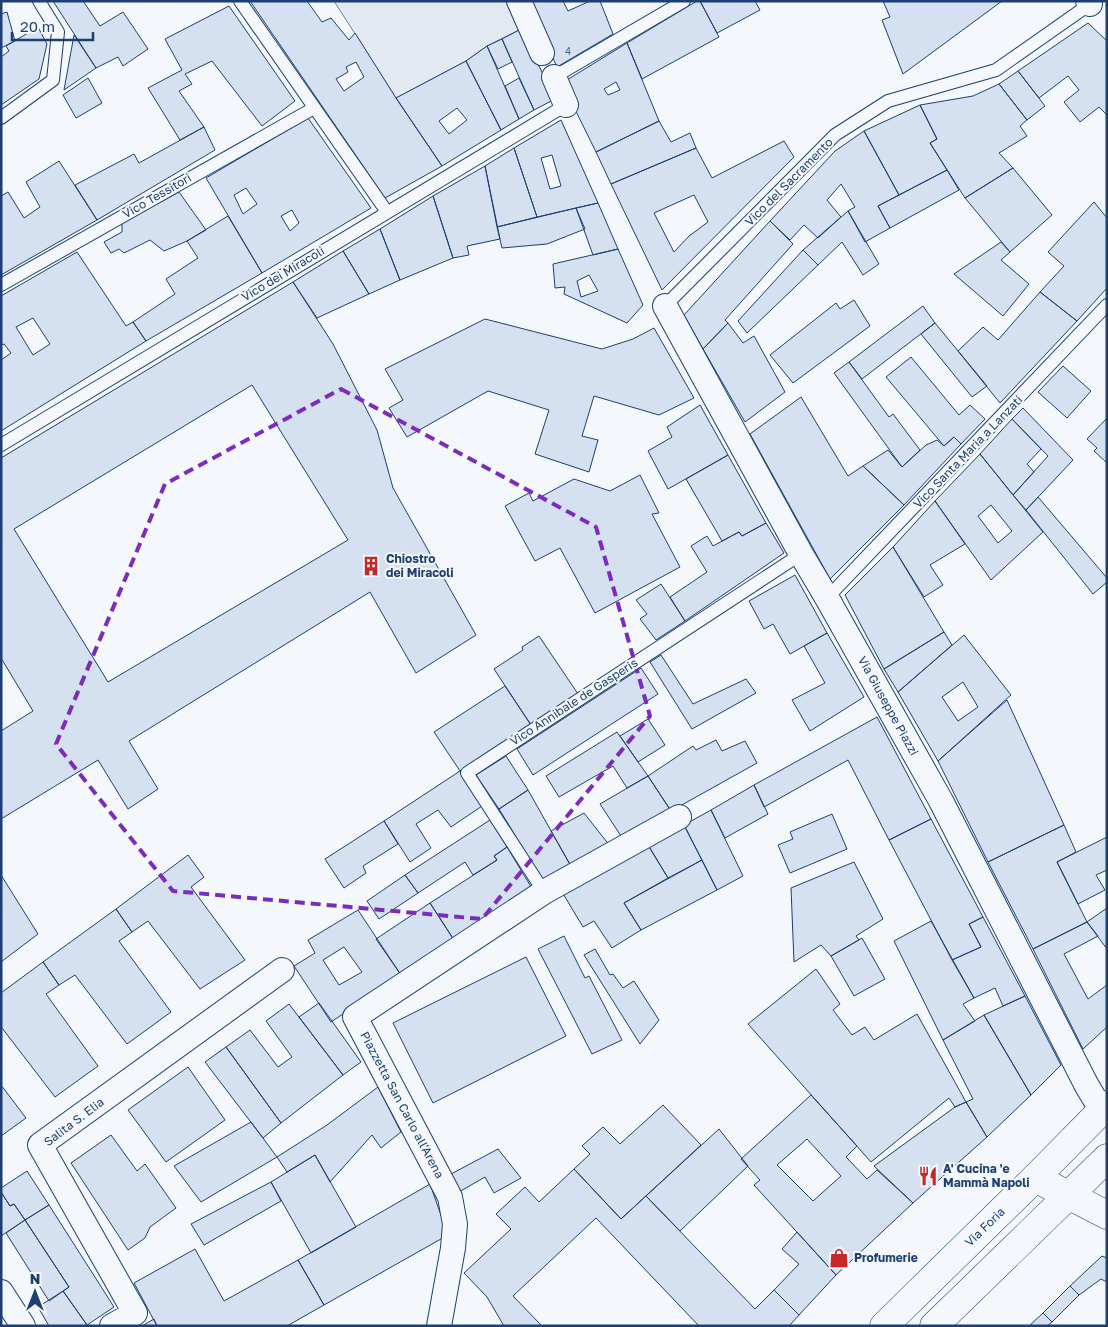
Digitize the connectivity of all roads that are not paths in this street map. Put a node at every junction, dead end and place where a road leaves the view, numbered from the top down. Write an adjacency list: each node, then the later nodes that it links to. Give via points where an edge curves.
1 (39, 1): 10 (lane, via 58,32 53,80)
2 (240, 1): 9 (lane)
3 (519, 1): 6 (street)
4 (684, 1): 7 (lane)
5 (1089, 3): 14 (lane, Vico del Sacramento, via 996,70 888,101 835,136)
6 (542, 52)
7 (554, 77): 8 (street)
8 (566, 105): 11 (lane, Vico dei Miracoli)
9 (314, 108): 11 (lane); 12 (lane, Vico Tessitori)
10 (1, 118)
11 (387, 212): 15 (lane, Vico dei Miracoli)
12 (1, 285)
13 (1107, 305): 17 (lane, Vico Santa Maria a Lanzati)
14 (665, 306): 16 (street, Via Giuseppe Piazzi)
15 (1, 445)
16 (801, 554): 17 (street, Via Giuseppe Piazzi); 19 (lane, Vico Annibale de Gasperis, via 467,773)
17 (828, 598): 21 (street, Via Giuseppe Piazzi, via 941,802 1082,1077)
18 (679, 817): 19 (street)
19 (544, 892): 29 (street, Piazzetta San Carlo all'Arena, via 355,1017 450,1196 455,1224 453,1248)
20 (282, 970): 28 (street, Salita S. Elia, via 40,1145 135,1313)
21 (1104, 1108): 23 (main road, Via Foria)
22 (1107, 1158): 24 (main road)
23 (1035, 1178): 24 (main road); 30 (main road, Via Foria)
24 (1069, 1196): 25 (main road); 31 (main road)
25 (1107, 1215)
26 (1, 1292): 27 (street)
27 (23, 1326)
28 (112, 1326)
29 (439, 1326)
30 (884, 1326)
31 (934, 1326)

